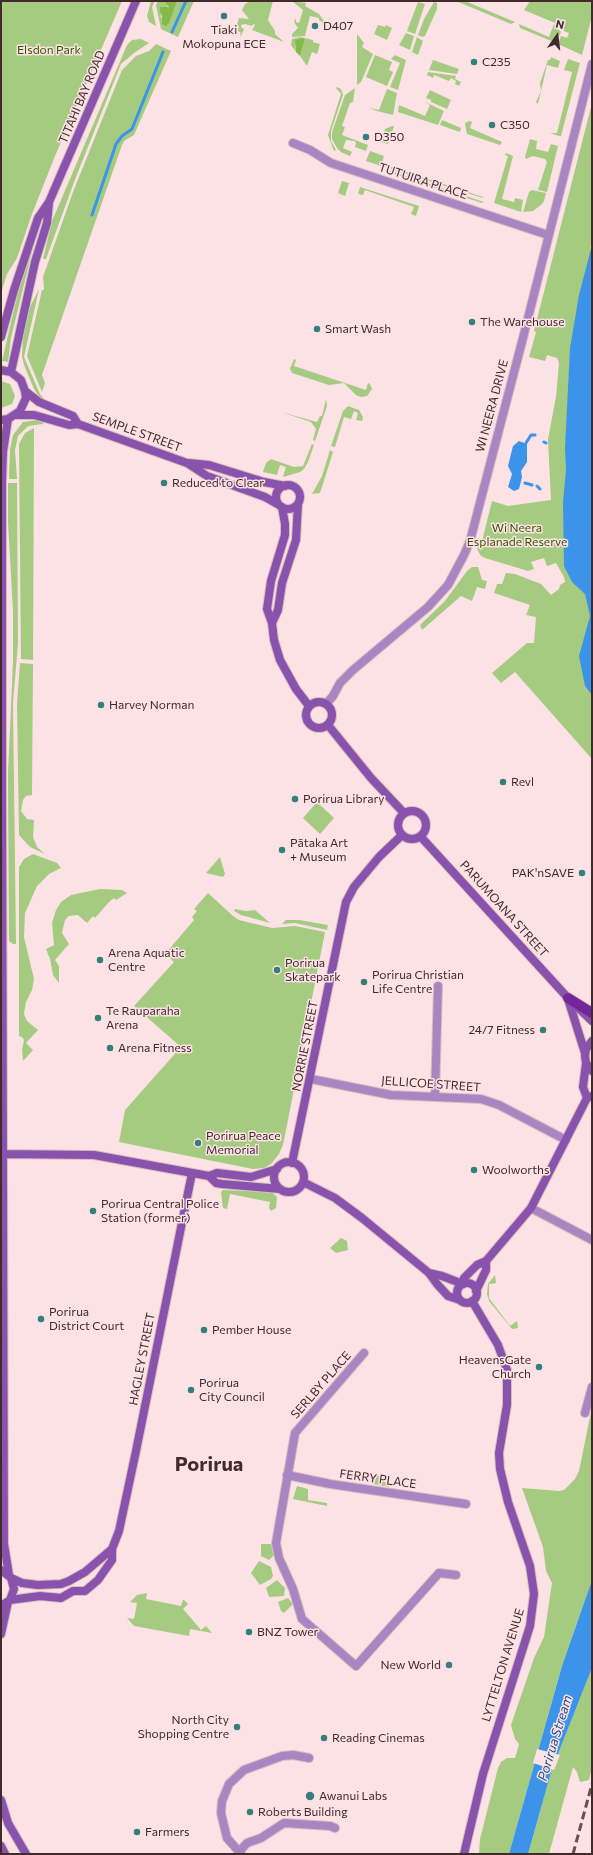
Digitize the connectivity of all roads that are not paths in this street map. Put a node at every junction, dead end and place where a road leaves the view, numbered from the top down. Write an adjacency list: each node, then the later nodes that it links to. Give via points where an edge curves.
1 (136, 1): 4 (main road, TITAHI BAY ROAD)
2 (592, 64): 5 (street, WI NEERA DRIVE)
3 (292, 143): 5 (street, TUTUIRA PLACE, via 345,168)
4 (49, 202): 6 (main road, TITAHI BAY ROAD, via 38,218); 8 (main road, TITAHI BAY ROAD, via 47,223 35,262)
5 (548, 235): 17 (street, WI NEERA DRIVE, via 464,555 448,585 428,607 353,670 340,683)
6 (1, 337)
7 (1, 370): 8 (main road)
8 (11, 372): 9 (main road, via 21,380)
9 (25, 391): 10 (main road, via 24,405); 11 (main road, SEMPLE STREET, via 39,402 73,416)
10 (8, 418): 11 (main road, SEMPLE STREET, via 34,415 69,426); 20 (main road, via 2,481)
11 (78, 424): 12 (main road, SEMPLE STREET)
12 (188, 463): 13 (main road, SEMPLE STREET, via 210,465); 15 (main road, SEMPLE STREET, via 207,476 265,497)
13 (285, 486): 14 (main road, via 293,486 299,491); 15 (main road, via 276,494)
14 (298, 504): 15 (main road, via 290,509); 16 (main road, via 296,540 282,583 278,610)
15 (280, 506): 16 (main road, via 285,535 271,581 267,609)
16 (272, 623): 18 (main road, via 280,660)
17 (326, 704): 18 (main road, via 316,702); 19 (main road, via 333,714)
18 (309, 706): 19 (main road, via 306,716 310,725 318,728)
19 (328, 725): 21 (main road, via 374,782)
20 (2, 786): 36 (main road)
21 (404, 814): 22 (main road, via 400,817 398,825); 23 (main road, via 415,811 424,817 427,827)
22 (402, 835): 23 (main road, via 411,839); 32 (main road, NORRIE STREET, via 379,857 354,887 346,902)
23 (421, 836): 25 (main road, PARUMOANA STREET)
24 (438, 986): 33 (street)
25 (568, 998): 26 (main road); 27 (main road, PARUMOANA STREET); 29 (main road, PARUMOANA STREET)
26 (592, 1013)
27 (592, 1021)
28 (592, 1041): 29 (main road)
29 (585, 1053): 30 (main road, PARUMOANA STREET)
30 (586, 1063): 31 (main road); 34 (main road, via 584,1087)
31 (592, 1071)
32 (311, 1079): 33 (street, JELLICOE STREET, via 377,1093); 37 (main road, NORRIE STREET)
33 (434, 1097): 35 (street, JELLICOE STREET, via 487,1101)
34 (590, 1097): 35 (main road)
35 (566, 1140): 43 (main road)
36 (2, 1154): 39 (main road, via 94,1155); 59 (main road, via 4,1544)
37 (292, 1163): 38 (main road, via 284,1164); 41 (main road, via 302,1170)
38 (277, 1169): 40 (main road, via 251,1177 217,1173); 42 (main road, via 274,1177)
39 (192, 1172): 40 (main road); 56 (main road, HAGLEY STREET, via 120,1531)
40 (209, 1176): 42 (main road, via 216,1183)
41 (303, 1182): 42 (main road, via 299,1189 292,1192); 46 (main road, via 335,1198)
42 (280, 1189)
43 (531, 1208): 44 (street); 45 (main road)
44 (592, 1240)
45 (486, 1261): 47 (main road, via 477,1265 464,1278); 48 (main road, via 486,1270)
46 (430, 1273): 47 (main road); 49 (main road, via 448,1296)
47 (463, 1284): 48 (main road, via 472,1285); 49 (main road, via 457,1293)
48 (476, 1291): 50 (main road)
49 (460, 1300): 50 (main road, via 466,1303)
50 (472, 1301): 72 (main road, LYTTELTON AVENUE, via 498,1345 507,1370 507,1405 499,1453 500,1469 508,1502 530,1566 534,1594 530,1626 483,1774)
51 (364, 1353): 54 (street, SERLBY PLACE, via 295,1433)
52 (592, 1387): 53 (street)
53 (585, 1413)
54 (287, 1476): 55 (street, FERRY PLACE); 58 (street, via 276,1542 279,1558 293,1589 302,1619 356,1666 439,1573)
55 (466, 1504)
56 (112, 1549): 60 (main road, HAGLEY STREET, via 85,1572); 61 (main road, HAGLEY STREET, via 112,1560 98,1580 86,1591)
57 (1, 1570): 59 (main road, HAGLEY STREET)
58 (456, 1575)
59 (10, 1577): 60 (main road, HAGLEY STREET, via 22,1583 38,1585); 62 (main road, via 14,1589)
60 (69, 1581): 61 (main road)
61 (73, 1591): 62 (main road, via 61,1598 40,1596)
62 (9, 1601): 63 (main road); 64 (main road)
63 (1, 1606)
64 (1, 1634)
65 (309, 1758): 69 (street, via 282,1756 244,1770 229,1784 222,1801 221,1813 227,1838)
66 (1, 1800): 71 (main road, via 8,1823)
67 (335, 1828): 69 (street, via 284,1824 247,1843)
68 (1, 1846): 70 (main road)
69 (240, 1853)
70 (5, 1854)
71 (26, 1854)
72 (464, 1854)

